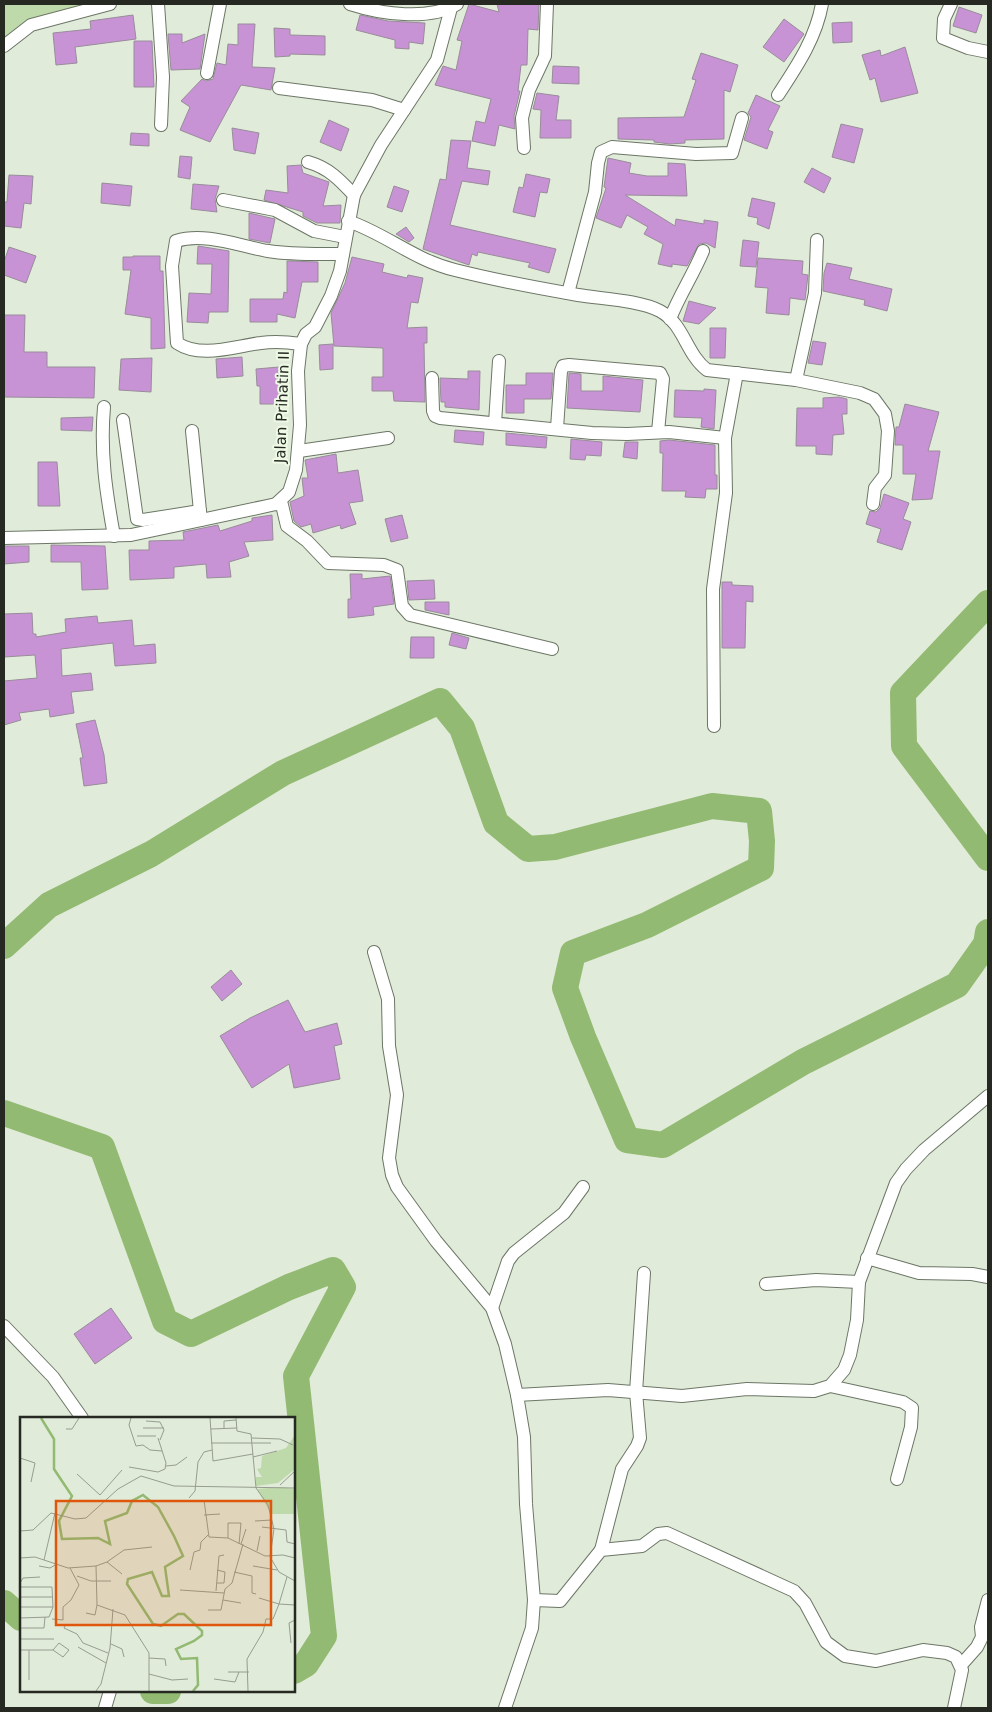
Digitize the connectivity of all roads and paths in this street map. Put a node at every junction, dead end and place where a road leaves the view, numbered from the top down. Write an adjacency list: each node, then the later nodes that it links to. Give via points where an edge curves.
1 (110, 4): 9 (street, via 31,25)
2 (158, 4): 16 (street, via 163,77)
3 (220, 4): 11 (street)
4 (350, 4): 8 (street, via 411,16)
5 (547, 4): 17 (street, via 545,56 529,90 522,118)
6 (822, 4): 13 (street, via 809,46)
7 (951, 4): 10 (street, via 944,19 943,38)
8 (453, 5): 14 (street, Jalan Prihatin II, via 437,60)
9 (4, 46)
10 (988, 52)
11 (207, 73)
12 (279, 88): 14 (street, via 372,100)
13 (778, 95)
14 (404, 110): 19 (street, Jalan Prihatin II)
15 (742, 118): 26 (street, via 732,154 612,147 601,152 595,192)
16 (161, 125)
17 (524, 148)
18 (308, 162): 19 (street, via 336,176)
19 (354, 195): 21 (street, Jalan Prihatin II)
20 (223, 200): 22 (street, via 275,210 314,231)
21 (348, 221): 22 (street, Jalan Prihatin II); 26 (street, via 371,229 421,258 454,270)
22 (345, 237): 25 (street, Jalan Prihatin II)
23 (817, 240): 32 (street, via 815,293)
24 (703, 251): 27 (street)
25 (343, 254): 28 (street, Jalan Prihatin II, via 326,307); 28 (street, via 268,251 185,238 176,241 172,266 177,343 198,351 260,343)
26 (568, 293): 27 (street, via 649,308)
27 (670, 319): 30 (street, via 679,328 698,363 707,370)
28 (300, 344): 41 (street, Jalan Prihatin II)
29 (499, 362): 35 (street)
30 (737, 373): 32 (street); 40 (street)
31 (432, 378): 35 (street, via 435,416)
32 (796, 380): 43 (street, via 860,393 874,399 882,408 887,424 886,470 875,488)
33 (104, 407): 45 (street, via 102,463)
34 (123, 420): 44 (street, via 137,519)
35 (495, 423): 36 (street)
36 (557, 428): 38 (street, via 612,434); 38 (street, via 561,371 563,366 569,365 660,373 663,379)
37 (192, 431): 44 (street)
38 (658, 432): 40 (street)
39 (388, 438): 41 (street)
40 (726, 438): 48 (street, via 726,493 711,616)
41 (299, 451): 42 (street, Jalan Prihatin II, via 289,492)
42 (276, 504): 44 (street); 47 (street, via 282,506 289,528 328,563 384,565 397,570 402,606 410,615)
43 (873, 504)
44 (200, 515): 45 (street)
45 (114, 536): 46 (street)
46 (4, 538)
47 (552, 649)
48 (714, 726)
49 (374, 952): 57 (street, via 388,999 389,1046 397,1095 390,1158 392,1175 436,1241)
50 (988, 1096): 52 (street, via 939,1136 901,1175)
51 (583, 1187): 57 (street, via 564,1213 514,1252)
52 (867, 1258): 54 (street, via 919,1273); 55 (street)
53 (644, 1273): 60 (street)
54 (988, 1277)
55 (859, 1282): 56 (street, via 816,1280); 59 (street, via 854,1344 844,1370)
56 (766, 1284)
57 (492, 1308): 61 (street)
58 (4, 1326): 62 (street, via 52,1377)
59 (830, 1386): 60 (street, via 809,1392 747,1389 677,1396); 63 (street, via 903,1402 912,1408 911,1427)
60 (636, 1392): 61 (street, via 608,1390); 64 (street, via 640,1438 622,1469)
61 (518, 1395): 65 (street, via 524,1437)
62 (81, 1417)
63 (897, 1479)
64 (601, 1550): 65 (street, via 560,1601); 68 (street, via 642,1546 658,1534 667,1533 794,1591 806,1603 826,1642 840,1653 876,1661 911,1651 931,1650 951,1654)
65 (534, 1600): 71 (street, via 532,1628)
66 (988, 1600): 67 (street, via 981,1627)
67 (985, 1639): 68 (street)
68 (961, 1665): 72 (street)
69 (110, 1692): 70 (street)
70 (105, 1707)
71 (506, 1707)
72 (954, 1708)

